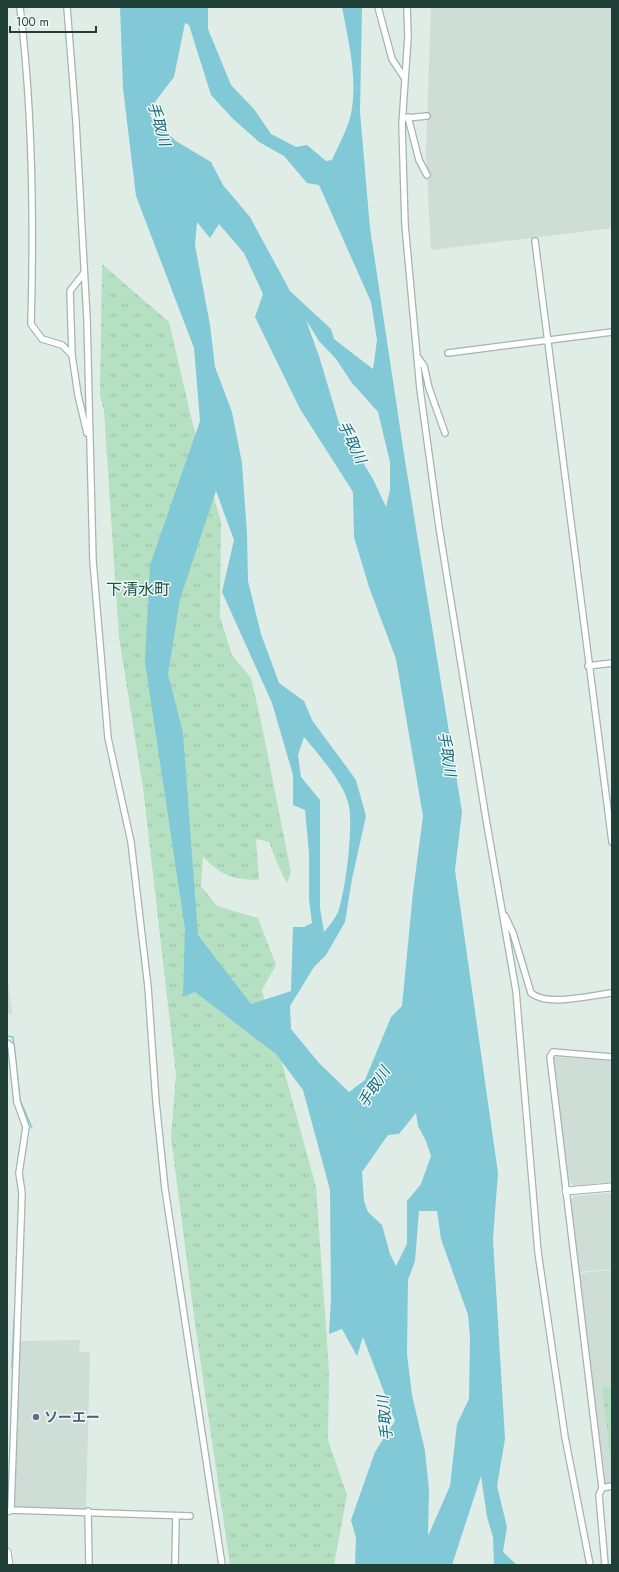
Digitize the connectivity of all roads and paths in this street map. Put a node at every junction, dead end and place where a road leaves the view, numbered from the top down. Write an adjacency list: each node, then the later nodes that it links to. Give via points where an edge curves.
1 (20, 7): 14 (street, via 33,177 31,324 42,339 62,345)
2 (67, 7): 10 (street)
3 (378, 7): 5 (street, via 392,59)
4 (407, 7): 5 (street)
5 (405, 79): 7 (street)
6 (427, 116): 7 (street)
7 (405, 118): 8 (street); 15 (street, via 405,225)
8 (426, 175)
9 (534, 241): 12 (street)
10 (84, 273): 14 (street, via 70,291); 17 (street)
11 (612, 332): 12 (street)
12 (547, 340): 13 (street); 19 (street)
13 (448, 353)
14 (72, 355): 17 (street, via 78,395)
15 (417, 356): 16 (street, via 424,366); 21 (street, via 440,535)
16 (445, 433)
17 (90, 443): 37 (street, via 93,560 108,738 130,842 148,987 165,1189)
18 (612, 663): 19 (street)
19 (588, 666): 20 (street)
20 (612, 842)
21 (504, 915): 22 (street, via 513,933 531,993 536,998 550,1000); 38 (street, via 516,991 538,1252 565,1437)
22 (612, 993)
23 (7, 1043): 29 (street, via 11,1046 17,1102 26,1127 19,1173 22,1192)
24 (612, 1056): 26 (street, via 553,1052 550,1057)
25 (612, 1187): 26 (street)
26 (566, 1191): 28 (street)
27 (612, 1486): 28 (street)
28 (602, 1488): 39 (street, via 599,1496)
29 (9, 1511): 30 (street)
30 (88, 1511): 31 (street); 35 (street)
31 (176, 1516): 32 (street); 36 (street)
32 (190, 1516)
33 (7, 1552): 34 (street)
34 (9, 1565)
35 (89, 1565)
36 (175, 1565)
37 (222, 1565)
38 (590, 1565)
39 (605, 1565)

